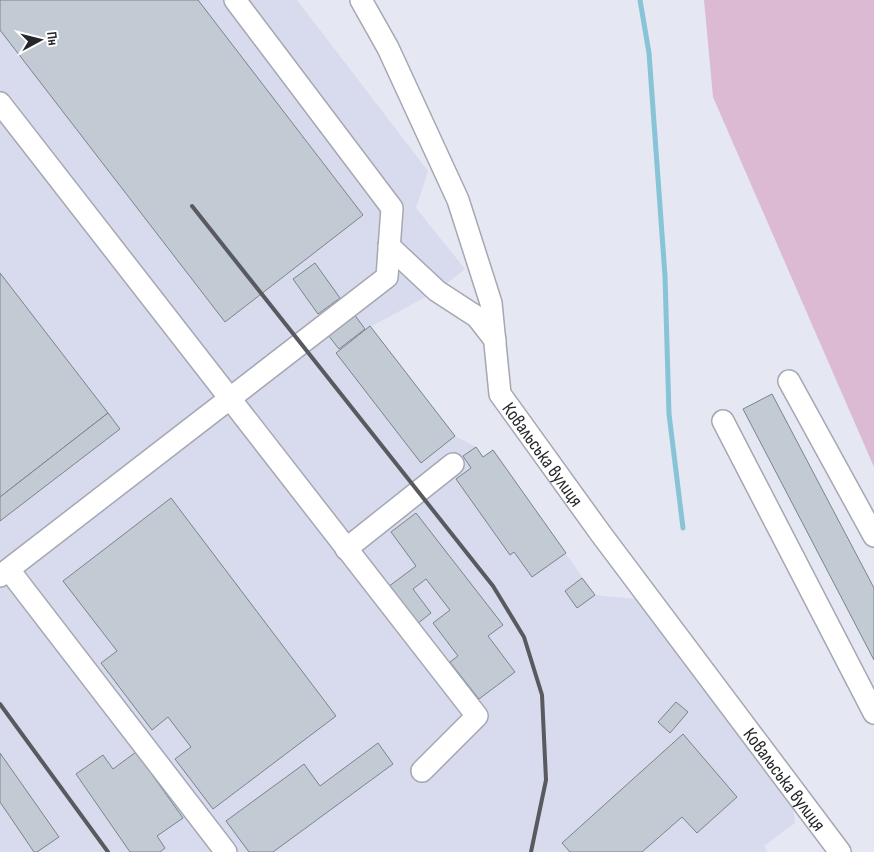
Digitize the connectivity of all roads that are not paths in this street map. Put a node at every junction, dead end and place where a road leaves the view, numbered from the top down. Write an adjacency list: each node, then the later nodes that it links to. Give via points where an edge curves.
1 (235, 0): 4 (street, via 392,208)
2 (361, 0): 5 (street, Ковальська вулиця, via 388,48 458,200 491,303)
3 (0, 103): 7 (street)
4 (389, 246): 5 (street, via 437,291 477,317); 7 (street, via 387,277)
5 (494, 340): 16 (street, Ковальська вулиця, via 500,394)
6 (789, 381): 10 (street)
7 (229, 399): 11 (street); 12 (street)
8 (723, 421): 13 (street)
9 (453, 464): 11 (street)
10 (874, 536)
11 (346, 549): 14 (street, via 476,716)
12 (4, 573): 15 (street)
13 (874, 712)
14 (422, 771)
15 (226, 852)
16 (840, 852)

